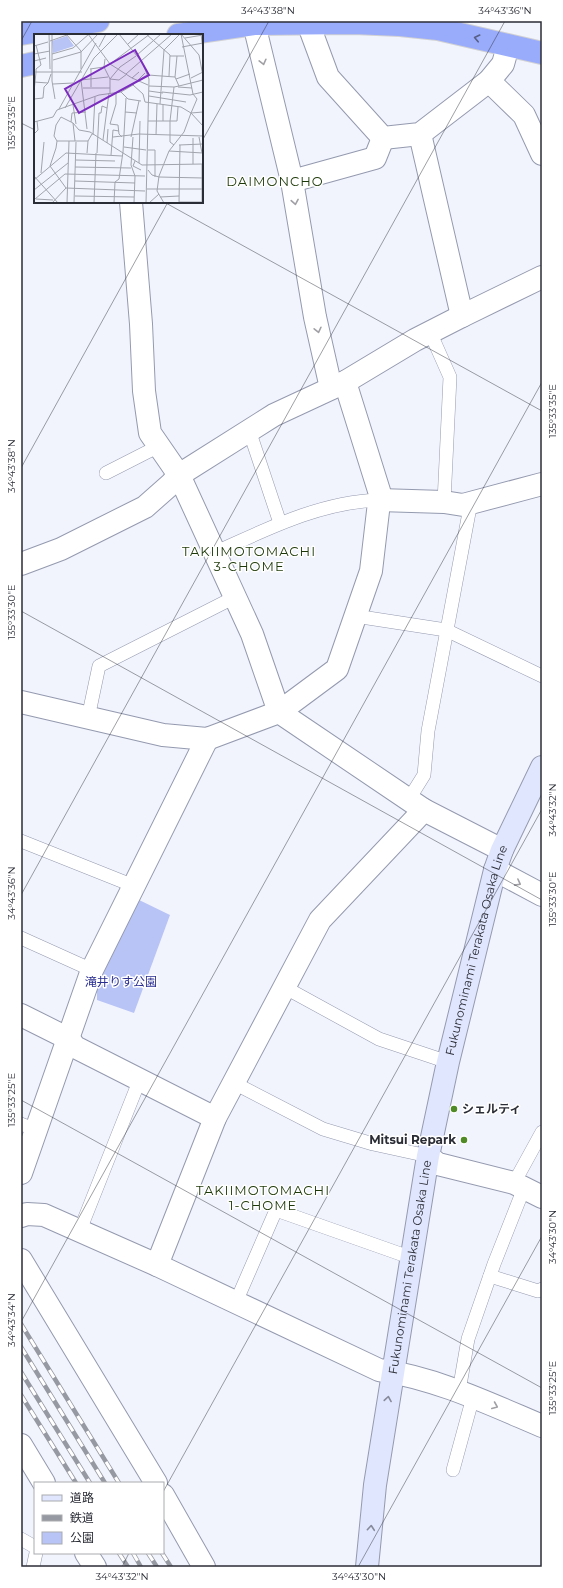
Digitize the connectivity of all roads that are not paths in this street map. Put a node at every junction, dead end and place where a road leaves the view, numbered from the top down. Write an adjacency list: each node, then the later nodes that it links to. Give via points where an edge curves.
1 (98, 21): 5 (highway)
2 (253, 22): 3 (highway); 4 (highway); 15 (street, one-way to 15)
3 (308, 23): 7 (highway, one-way to 3, via 438,29); 13 (street, via 328,77)
4 (231, 24): 6 (highway)
5 (21, 34)
6 (183, 34)
7 (508, 46): 8 (highway); 11 (street, via 503,64)
8 (542, 53)
9 (34, 63): 10 (highway)
10 (21, 66)
11 (489, 81): 12 (street); 14 (street, via 524,115)
12 (420, 134): 13 (street); 18 (street)
13 (383, 138): 15 (street, via 375,158)
14 (542, 154)
15 (292, 181): 20 (street, one-way to 20, via 315,317)
16 (131, 203): 22 (street, via 144,392 150,433)
17 (542, 276): 18 (street)
18 (462, 316): 19 (street)
19 (430, 332): 20 (street); 27 (lane, via 450,378)
20 (338, 385): 21 (street, via 274,415); 26 (street, via 380,494)
21 (249, 430): 24 (street); 29 (lane)
22 (159, 446): 23 (lane); 24 (street)
23 (106, 473)
24 (179, 475): 30 (street); 31 (street, via 145,507 61,549)
25 (542, 484): 28 (street)
26 (380, 500): 27 (street); 29 (lane, via 357,501); 33 (street, via 371,571)
27 (444, 502): 28 (street, via 463,505)
28 (471, 502): 34 (lane)
29 (280, 523): 30 (lane)
30 (214, 553): 32 (street)
31 (21, 564)
32 (235, 597): 37 (street, via 252,634); 38 (lane, via 99,666)
33 (355, 616): 34 (lane); 37 (street, via 337,669)
34 (446, 630): 35 (lane); 41 (lane, via 428,731 424,775)
35 (542, 676)
36 (21, 702): 38 (street)
37 (278, 712): 39 (street); 41 (street)
38 (88, 718): 39 (street, via 163,735)
39 (207, 739): 45 (street)
40 (542, 767): 43 (main road, Fukunominami Terakata Osaka Line)
41 (416, 805): 43 (street); 49 (street, via 320,920)
42 (21, 841): 45 (lane)
43 (502, 850): 44 (main road, Fukunominami Terakata Osaka Line)
44 (495, 870): 46 (street, one-way to 46); 52 (main road, Fukunominami Terakata Osaka Line)
45 (134, 886): 48 (street)
46 (542, 895)
47 (21, 938): 48 (lane)
48 (92, 970): 51 (street)
49 (284, 988): 52 (lane, via 379,1039); 54 (street)
50 (21, 1015): 51 (street)
51 (69, 1039): 53 (street, via 75,1047); 56 (street)
52 (448, 1062): 58 (main road, Fukunominami Terakata Osaka Line)
53 (140, 1079): 55 (street); 62 (lane)
54 (234, 1083): 55 (street); 58 (lane, via 323,1129 373,1144)
55 (215, 1118): 65 (street)
56 (28, 1127): 59 (street)
57 (542, 1132): 60 (lane)
58 (428, 1156): 60 (street, via 438,1164); 63 (main road, Fukunominami Terakata Osaka Line)
59 (21, 1172)
60 (527, 1190): 66 (lane)
61 (21, 1216): 62 (street, via 44,1215)
62 (80, 1230): 65 (street)
63 (412, 1258): 68 (lane, via 276,1210); 69 (main road, Fukunominami Terakata Osaka Line)
64 (21, 1260): 75 (street)
65 (157, 1265): 68 (street)
66 (490, 1276): 67 (lane, via 538,1291); 70 (lane, via 468,1339)
67 (542, 1289)
68 (236, 1302): 69 (street, via 379,1370)
69 (392, 1371): 70 (street); 84 (main road, Fukunominami Terakata Osaka Line, one-way to 69, via 375,1485)
70 (466, 1394): 71 (street, one-way to 71); 73 (lane)
71 (541, 1424)
72 (21, 1445): 74 (street)
73 (453, 1470)
74 (43, 1482)
75 (155, 1482)
76 (164, 1497): 83 (street)
77 (21, 1539): 78 (lane)
78 (34, 1546)
79 (36, 1554): 81 (lane)
80 (87, 1554): 82 (street)
81 (32, 1567)
82 (95, 1567)
83 (204, 1567)
84 (367, 1567)

